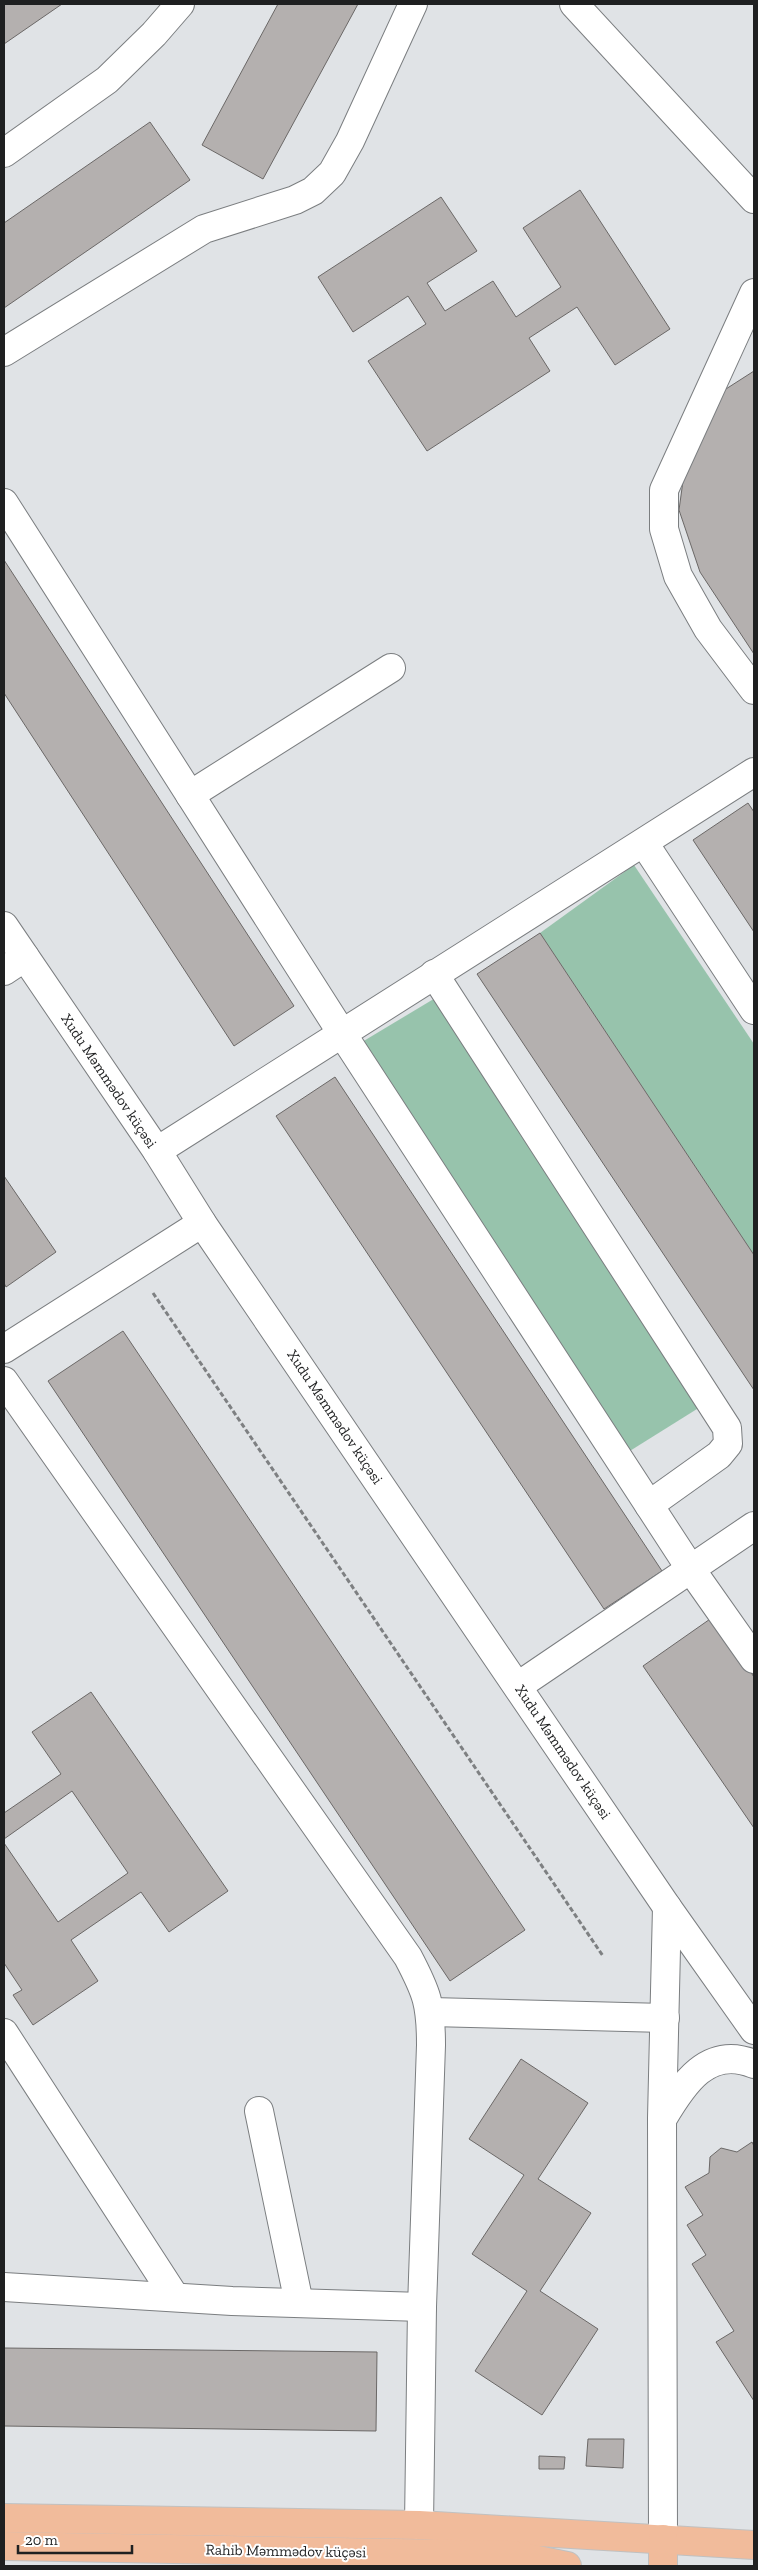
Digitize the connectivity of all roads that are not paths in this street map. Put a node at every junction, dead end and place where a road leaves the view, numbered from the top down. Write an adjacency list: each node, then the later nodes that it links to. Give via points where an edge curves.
1 (180, 4): 4 (street, via 107,80)
2 (413, 4): 7 (street, via 350,141 332,173 313,191 295,200 204,229)
3 (574, 4): 5 (street)
4 (4, 153)
5 (754, 199)
6 (754, 293): 10 (street, via 664,490 664,529 678,576 708,629)
7 (4, 352)
8 (4, 503): 12 (street)
9 (391, 668): 12 (street)
10 (754, 690)
11 (754, 772): 13 (street)
12 (190, 795): 18 (street)
13 (644, 843): 16 (street); 17 (street)
14 (4, 926): 15 (street, Xudu Məmmədov küçəsi)
15 (14, 964): 19 (street, Xudu Məmmədov küçəsi)
16 (434, 974): 18 (street); 23 (street, via 727,1428 728,1444 719,1455)
17 (754, 1010)
18 (343, 1035): 19 (street); 23 (street)
19 (157, 1151): 20 (street, Xudu Məmmədov küçəsi)
20 (202, 1223): 21 (street); 27 (street, Xudu Məmmədov küçəsi)
21 (4, 1349)
22 (4, 1381): 29 (street, via 408,1957 424,1987)
23 (649, 1505): 25 (street)
24 (754, 1526): 25 (street)
25 (690, 1568): 26 (street); 27 (street)
26 (754, 1659)
27 (518, 1686): 28 (street, Xudu Məmmədov küçəsi)
28 (667, 1907): 30 (street); 31 (street, Xudu Məmmədov küçəsi)
29 (431, 2012): 30 (street); 39 (street)
30 (665, 2018): 35 (street)
31 (754, 2030)
32 (4, 2033): 37 (street)
33 (754, 2064): 35 (street, via 732,2060 697,2070 681,2087)
34 (259, 2110): 38 (street)
35 (662, 2118): 42 (street)
36 (4, 2287): 37 (street)
37 (175, 2296): 38 (street)
38 (299, 2303): 39 (street)
39 (422, 2308): 41 (street)
40 (4, 2518): 41 (main road)
41 (419, 2525): 42 (main road)
42 (662, 2539): 43 (main road); 46 (main road)
43 (754, 2545)
44 (4, 2546): 45 (main road, Rahib Məmmədov küçəsi, via 513,2555)
45 (566, 2566)
46 (663, 2566)

